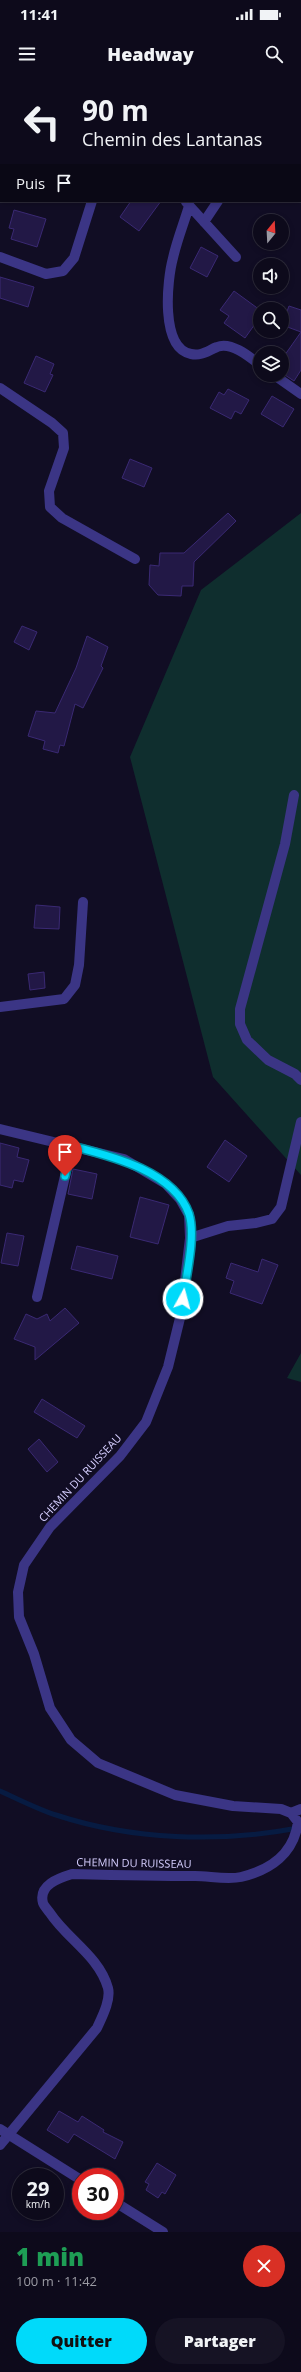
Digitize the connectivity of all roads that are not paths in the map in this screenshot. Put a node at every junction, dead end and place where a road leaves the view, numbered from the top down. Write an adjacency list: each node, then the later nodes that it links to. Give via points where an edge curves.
1 (92, 202): 5 (street, via 74,258 63,271 46,274)
2 (217, 202): 4 (street)
3 (187, 203): 4 (street); 7 (street, via 172,259 168,314 170,333 180,347 190,354 203,355 218,346 226,346)
4 (204, 222): 6 (street)
5 (0, 257)
6 (236, 257)
7 (253, 359)
8 (284, 382): 10 (street)
9 (0, 388): 11 (street, via 63,433 64,448 49,491 50,507 62,518)
10 (301, 394)
11 (134, 559)
12 (294, 795): 15 (street, via 285,844 240,1009 240,1024 248,1040 268,1060 295,1074)
13 (83, 902): 14 (street, via 80,965 75,985 64,999)
14 (0, 1007)
15 (301, 1080)
16 (301, 1122): 19 (street, via 281,1207 272,1219 228,1226)
17 (0, 1129): 18 (street, CHEMIN DU RUISSEAU)
18 (72, 1146): 19 (street, CHEMIN DU RUISSEAU, via 124,1159 166,1184 180,1198 189,1215); 20 (street)
19 (190, 1238): 21 (street, CHEMIN DU RUISSEAU, via 181,1314 168,1367 146,1422 120,1456 50,1526 24,1565 18,1592 19,1617 34,1654 50,1708 71,1740 98,1763 175,1795 233,1806)
20 (37, 1297)
21 (296, 1811): 23 (street, CHEMIN DU RUISSEAU, via 297,1834 292,1846 271,1865 240,1877 72,1874 49,1884 44,1892 43,1903 54,1920 103,1974 108,1989 105,2010 97,2028)
22 (0, 2129): 23 (street)
23 (9, 2135): 24 (street); 25 (street)
24 (0, 2144)
25 (72, 2174)
26 (124, 2208): 27 (street)
27 (163, 2232)

